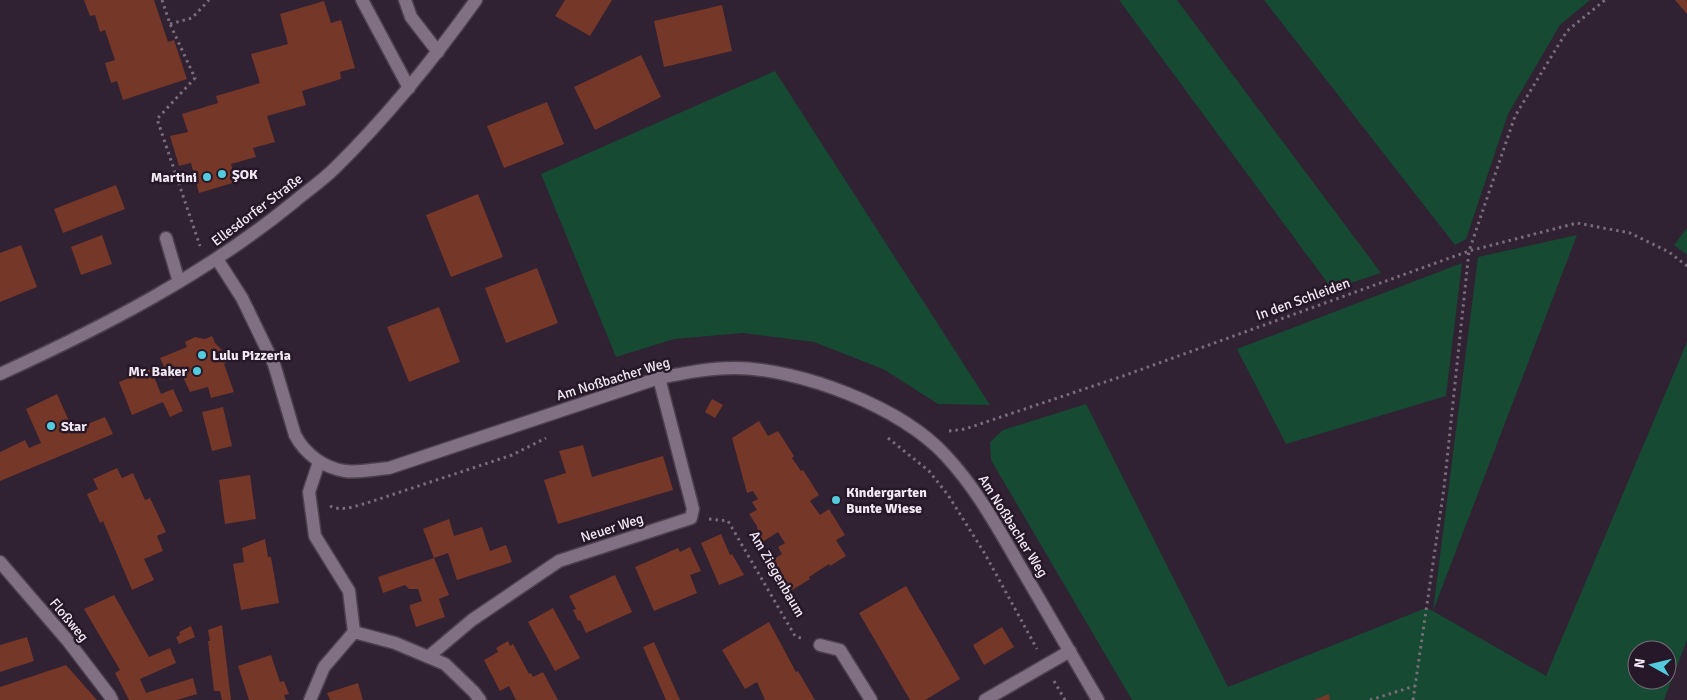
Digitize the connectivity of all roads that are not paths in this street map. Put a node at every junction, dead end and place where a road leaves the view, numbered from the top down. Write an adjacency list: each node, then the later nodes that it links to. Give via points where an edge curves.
1 (362, 0): 5 (street)
2 (405, 0): 4 (street, via 411,17)
3 (476, 0): 4 (street, Ellesdorfer Straße)
4 (438, 52): 5 (street, Ellesdorfer Straße)
5 (409, 88): 7 (street, Ellesdorfer Straße, via 334,169 267,224)
6 (166, 238): 8 (street)
7 (211, 262): 8 (street, Ellesdorfer Straße); 11 (street, Am Noßbacher Weg, via 242,298 274,364 300,446)
8 (179, 282): 9 (street, Ellesdorfer Straße, via 59,347)
9 (0, 374)
10 (659, 378): 11 (street, Am Noßbacher Weg, via 389,468 346,472); 15 (street, Am Noßbacher Weg, via 735,368 807,378 880,408 922,433 967,480); 16 (street, Neuer Weg, via 693,510 690,518 559,561 472,620)
11 (319, 462): 13 (street, via 310,492 315,536 349,591)
12 (0, 562): 17 (street, Floßweg, via 68,641)
13 (354, 632): 16 (street, via 395,643); 18 (street, via 324,667)
14 (820, 645): 20 (street, via 840,650)
15 (1070, 651): 21 (street); 22 (street, Am Noßbacher Weg)
16 (428, 657): 19 (street, via 445,664)
17 (112, 700)
18 (310, 700)
19 (480, 700)
20 (871, 700)
21 (985, 700)
22 (1098, 700)

